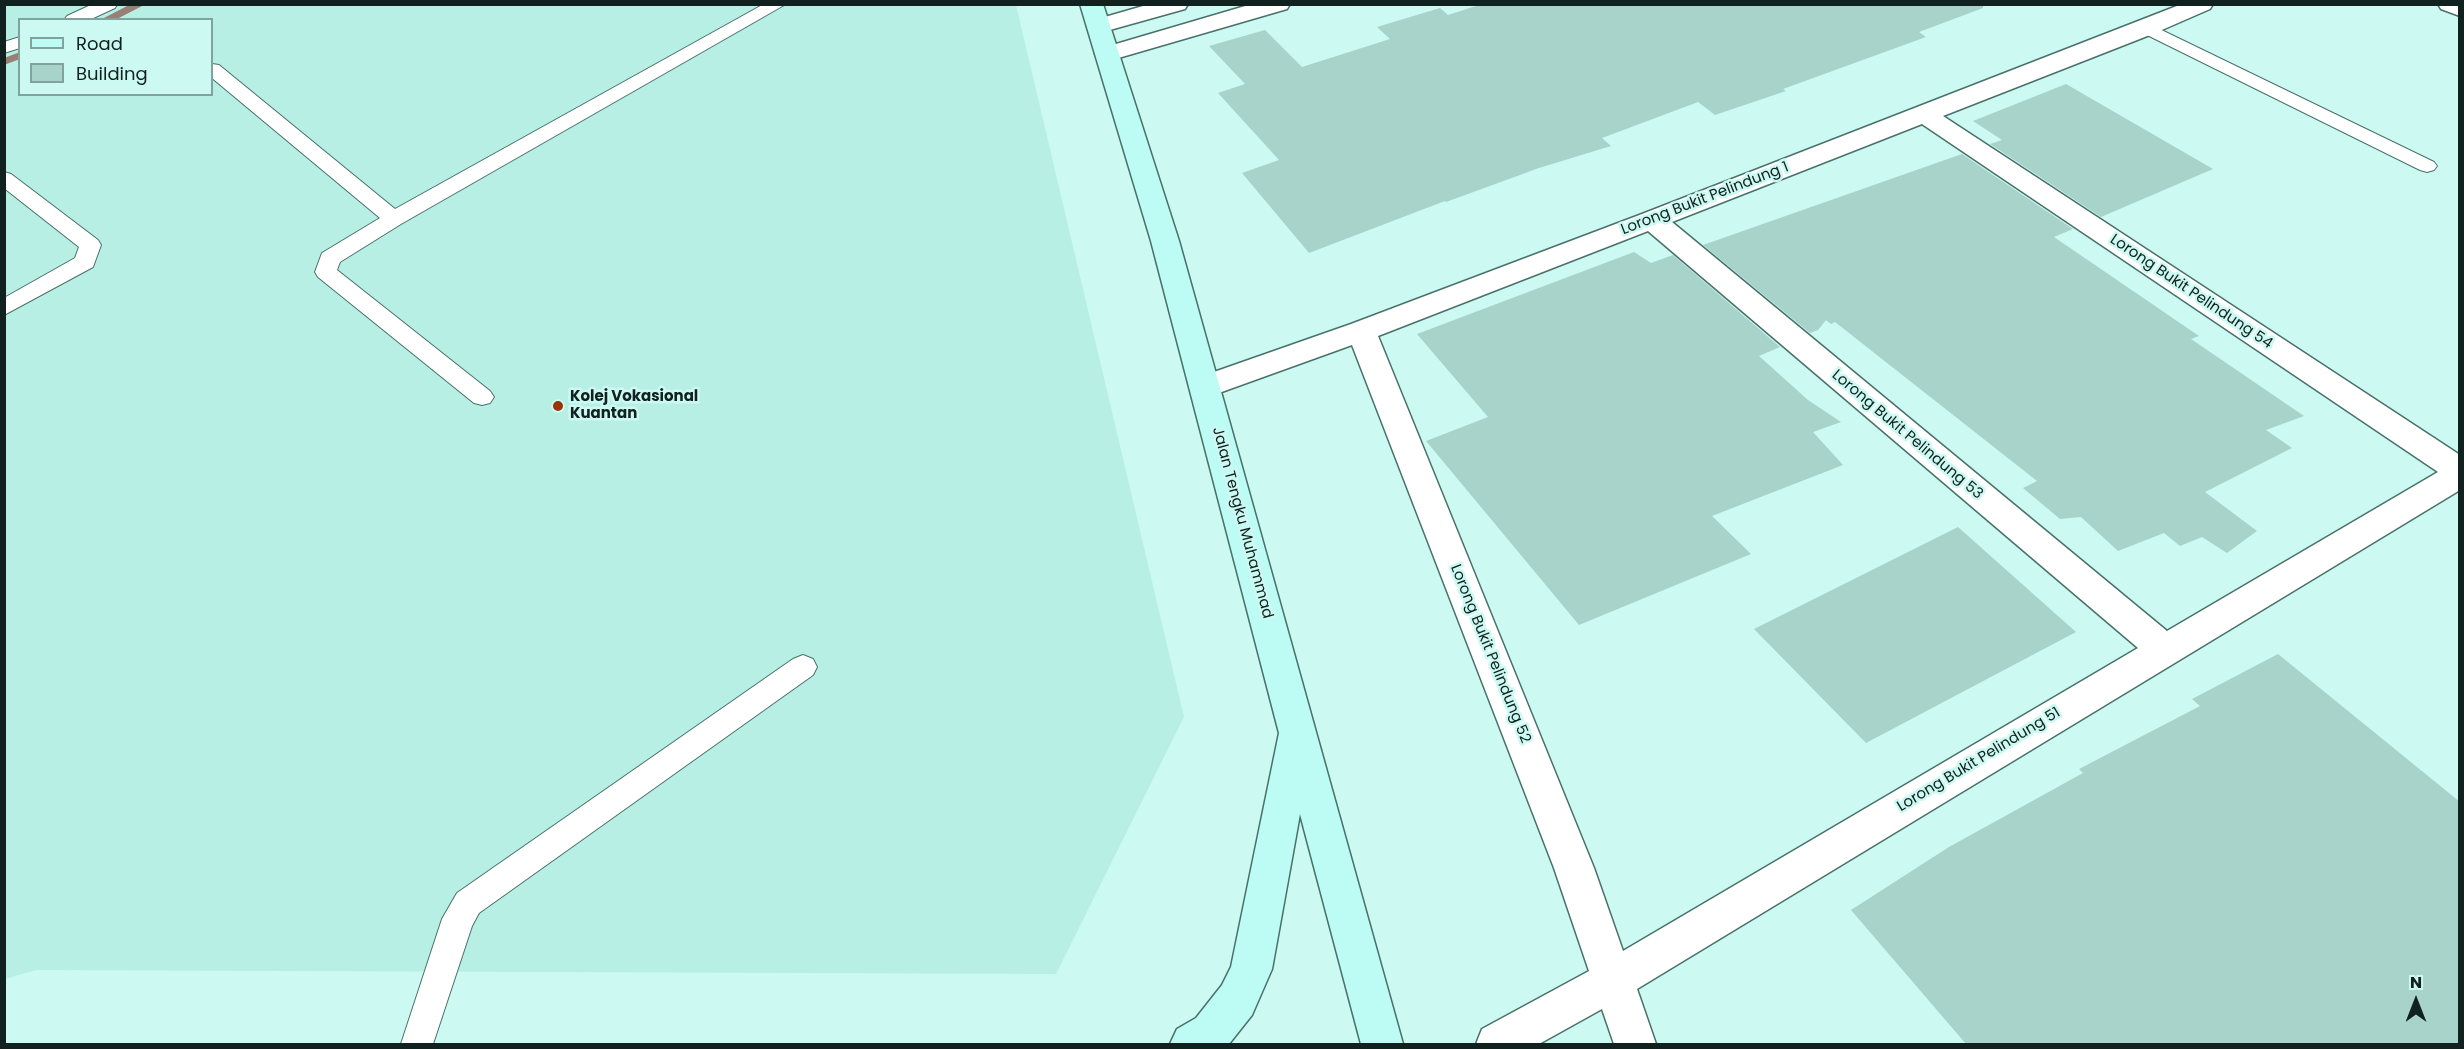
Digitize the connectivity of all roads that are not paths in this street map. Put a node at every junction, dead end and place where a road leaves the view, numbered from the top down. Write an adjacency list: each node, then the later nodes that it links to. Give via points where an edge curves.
1 (109, 4): 8 (lane)
2 (778, 4): 15 (lane)
3 (1177, 4): 9 (street)
4 (1279, 4): 9 (street)
5 (2202, 4): 10 (street, Lorong Bukit Pelindung 1)
6 (2449, 4): 7 (street)
7 (2460, 9)
8 (78, 18)
9 (1099, 28): 19 (main road, Jalan Tengku Muhammad)
10 (2147, 28): 12 (street, Lorong Bukit Pelindung 1); 13 (lane)
11 (213, 70): 15 (lane)
12 (1923, 114): 16 (street, Lorong Bukit Pelindung 1); 21 (street, Lorong Bukit Pelindung 54)
13 (2427, 166)
14 (4, 178): 17 (lane, via 90,245 85,262)
15 (394, 219): 20 (lane, via 330,258 326,272)
16 (1652, 220): 18 (street, Lorong Bukit Pelindung 1); 22 (street, Lorong Bukit Pelindung 53)
17 (4, 308)
18 (1361, 331): 19 (street, Lorong Bukit Pelindung 1); 25 (street, Lorong Bukit Pelindung 52, via 1574,867)
19 (1205, 387): 24 (main road, Jalan Tengku Muhammad)
20 (482, 397)
21 (2460, 472): 22 (street, Lorong Bukit Pelindung 51)
22 (2163, 650): 25 (street, Lorong Bukit Pelindung 51)
23 (803, 667): 26 (lane, via 468,903 458,920)
24 (1298, 731): 27 (main road, via 1251,969 1238,1000 1211,1033); 28 (main road, Jalan Tengku Muhammad)
25 (1613, 980): 29 (street, Lorong Bukit Pelindung 51); 30 (street, Lorong Bukit Pelindung 52)
26 (417, 1044)
27 (1192, 1044)
28 (1382, 1044)
29 (1497, 1044)
30 (1635, 1044)

